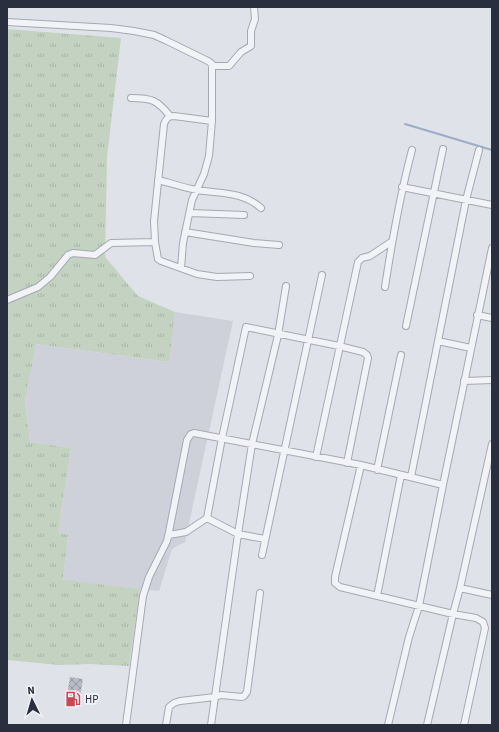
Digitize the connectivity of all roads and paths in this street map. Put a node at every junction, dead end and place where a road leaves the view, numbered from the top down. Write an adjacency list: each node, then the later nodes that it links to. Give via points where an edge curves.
1 (254, 7): 3 (street, via 256,19 251,31 251,46 241,52 229,66)
2 (7, 22): 3 (street, via 111,28 154,35 208,61)
3 (213, 66): 6 (street)
4 (131, 98): 5 (street, via 157,102)
5 (170, 116): 6 (street); 10 (street, via 164,124)
6 (212, 121): 12 (street, via 207,164)
7 (443, 149): 13 (street)
8 (412, 150): 11 (street)
9 (479, 150): 14 (street)
10 (158, 180): 12 (street); 20 (street, via 154,221)
11 (402, 187): 13 (street); 21 (street)
12 (196, 190): 16 (street, via 246,197); 17 (street)
13 (433, 193): 14 (street); 32 (street)
14 (466, 200): 15 (street); 35 (street)
15 (492, 205)
16 (261, 208)
17 (190, 213): 18 (street); 19 (street)
18 (244, 215)
19 (185, 232): 22 (street); 24 (street)
20 (155, 242): 24 (street, via 158,259); 29 (street, via 111,243 95,255 73,253 38,286)
21 (392, 242): 28 (street); 36 (street, via 358,262)
22 (279, 245)
23 (492, 248): 30 (street)
24 (181, 268): 26 (street, via 217,277)
25 (322, 275): 34 (street)
26 (250, 276)
27 (286, 286): 33 (street)
28 (385, 287)
29 (7, 300)
30 (477, 315): 31 (street); 37 (street)
31 (492, 318)
32 (406, 326)
33 (278, 335): 34 (street); 41 (street, via 246,327); 42 (street)
34 (308, 341): 36 (street); 44 (street)
35 (438, 341): 37 (street); 50 (street)
36 (339, 346): 45 (street); 46 (street, via 363,352 368,358)
37 (471, 348): 40 (street)
38 (401, 355): 48 (street)
39 (492, 380): 40 (street)
40 (464, 381): 51 (street)
41 (222, 438): 42 (street); 52 (street); 54 (street, via 194,433 189,437)
42 (252, 444): 44 (street); 53 (street)
43 (492, 444): 57 (street)
44 (284, 450): 45 (street); 55 (street)
45 (316, 457): 46 (street)
46 (347, 463): 47 (street)
47 (361, 465): 48 (street); 60 (street, via 334,577 335,583 340,587)
48 (377, 470): 49 (street)
49 (401, 475): 50 (street); 60 (street)
50 (411, 476): 51 (street)
51 (442, 484): 61 (street)
52 (208, 518): 53 (street); 54 (street, via 186,532)
53 (238, 534): 55 (street); 65 (street)
54 (169, 535): 66 (street, via 143,596)
55 (265, 539): 56 (street)
56 (262, 555)
57 (460, 588): 59 (street); 62 (street)
58 (260, 593): 65 (street, via 247,692 242,697)
59 (492, 595)
60 (377, 596): 61 (street)
61 (419, 606): 62 (street); 69 (street)
62 (452, 614): 63 (street, via 476,618 483,622); 70 (street)
63 (485, 628): 64 (street); 71 (street)
64 (492, 630)
65 (215, 697): 67 (street, via 180,701 170,705); 68 (street)
66 (126, 725)
67 (166, 725)
68 (211, 725)
69 (388, 725)
70 (427, 725)
71 (464, 725)

